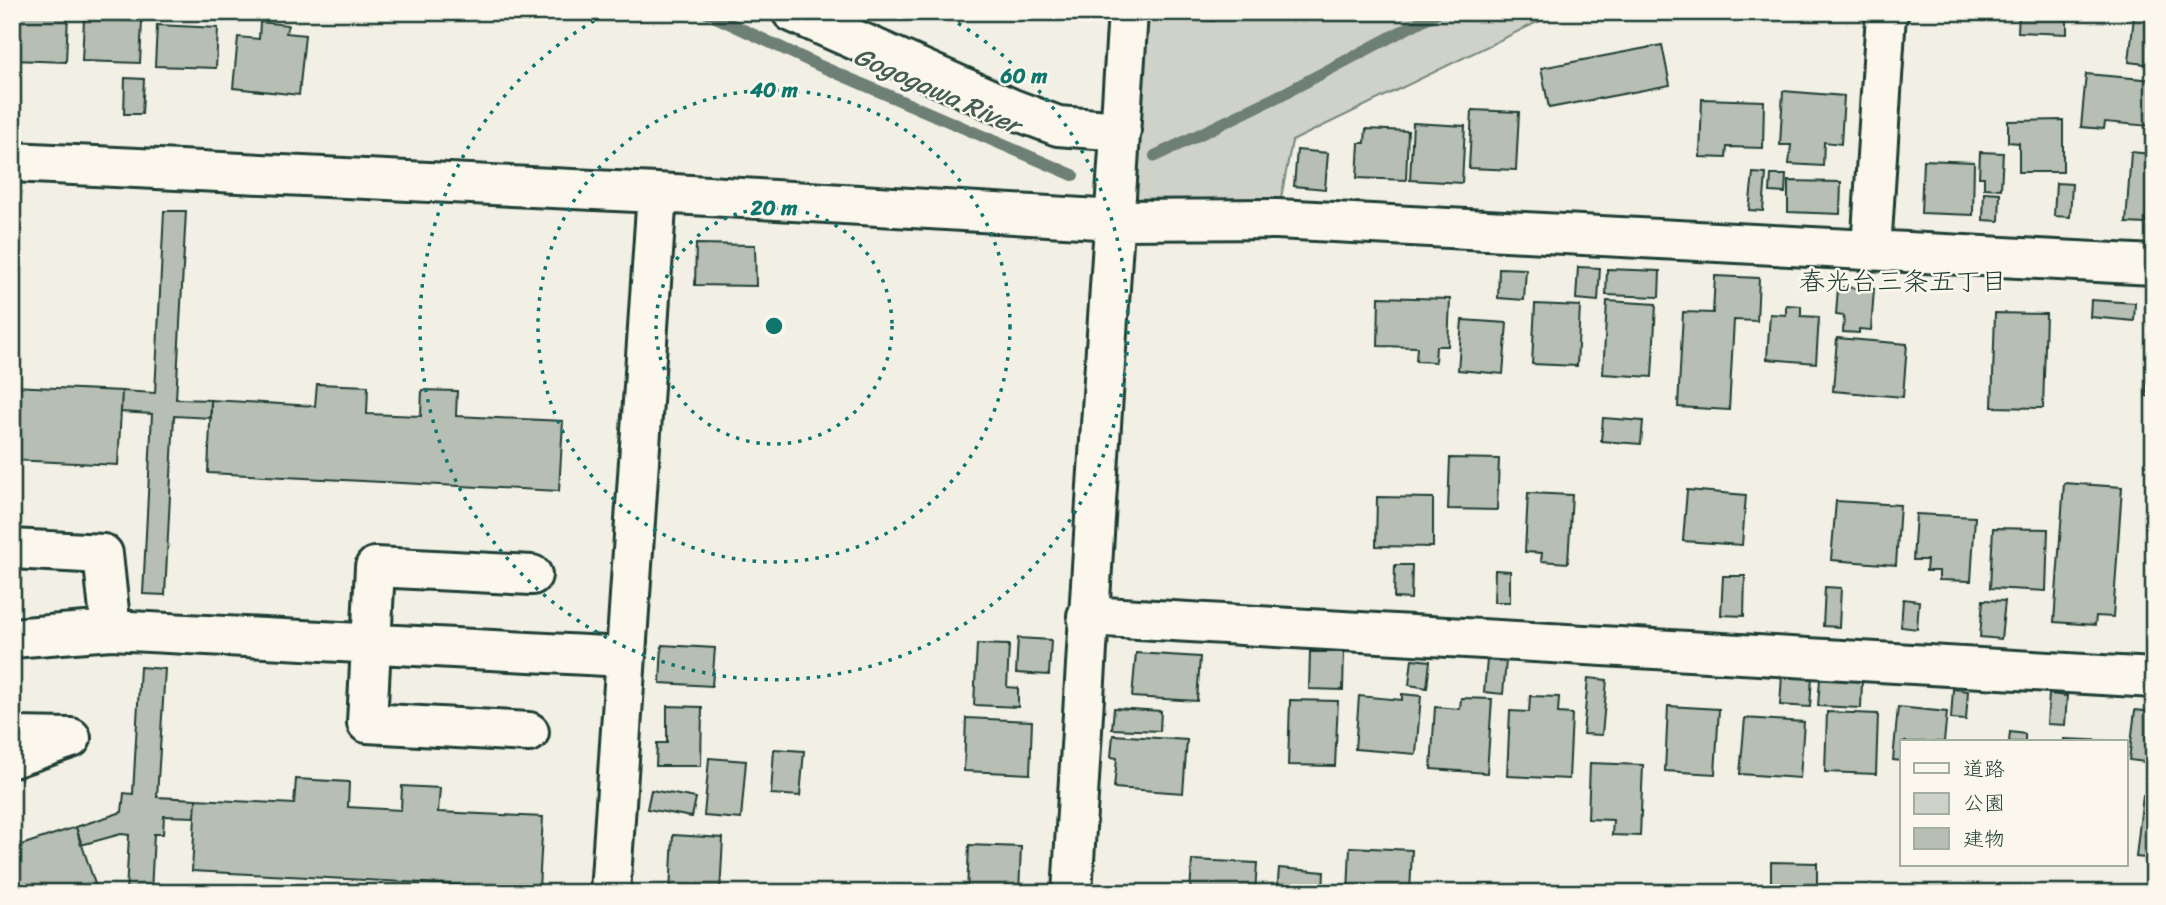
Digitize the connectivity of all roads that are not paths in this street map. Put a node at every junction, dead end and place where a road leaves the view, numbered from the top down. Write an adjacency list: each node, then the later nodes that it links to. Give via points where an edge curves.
1 (792, 12): 4 (street, via 1058,126)
2 (1128, 12): 4 (street)
3 (1889, 12): 8 (street)
4 (1121, 131): 7 (street)
5 (12, 162): 6 (street)
6 (657, 193): 7 (street); 16 (street)
7 (1116, 220): 8 (street, via 1277,219); 12 (street)
8 (1871, 250): 9 (street)
9 (2154, 265)
10 (12, 548): 13 (street, via 103,554)
11 (532, 575): 15 (street, via 375,567)
12 (1087, 616): 17 (street); 22 (street)
13 (111, 630): 14 (street); 15 (street)
14 (12, 638)
15 (371, 643): 16 (street); 18 (street, via 367,723)
16 (625, 657): 21 (street)
17 (2154, 678)
18 (529, 732)
19 (12, 737): 20 (street, via 71,738)
20 (12, 758)
21 (610, 893)
22 (1072, 893)

